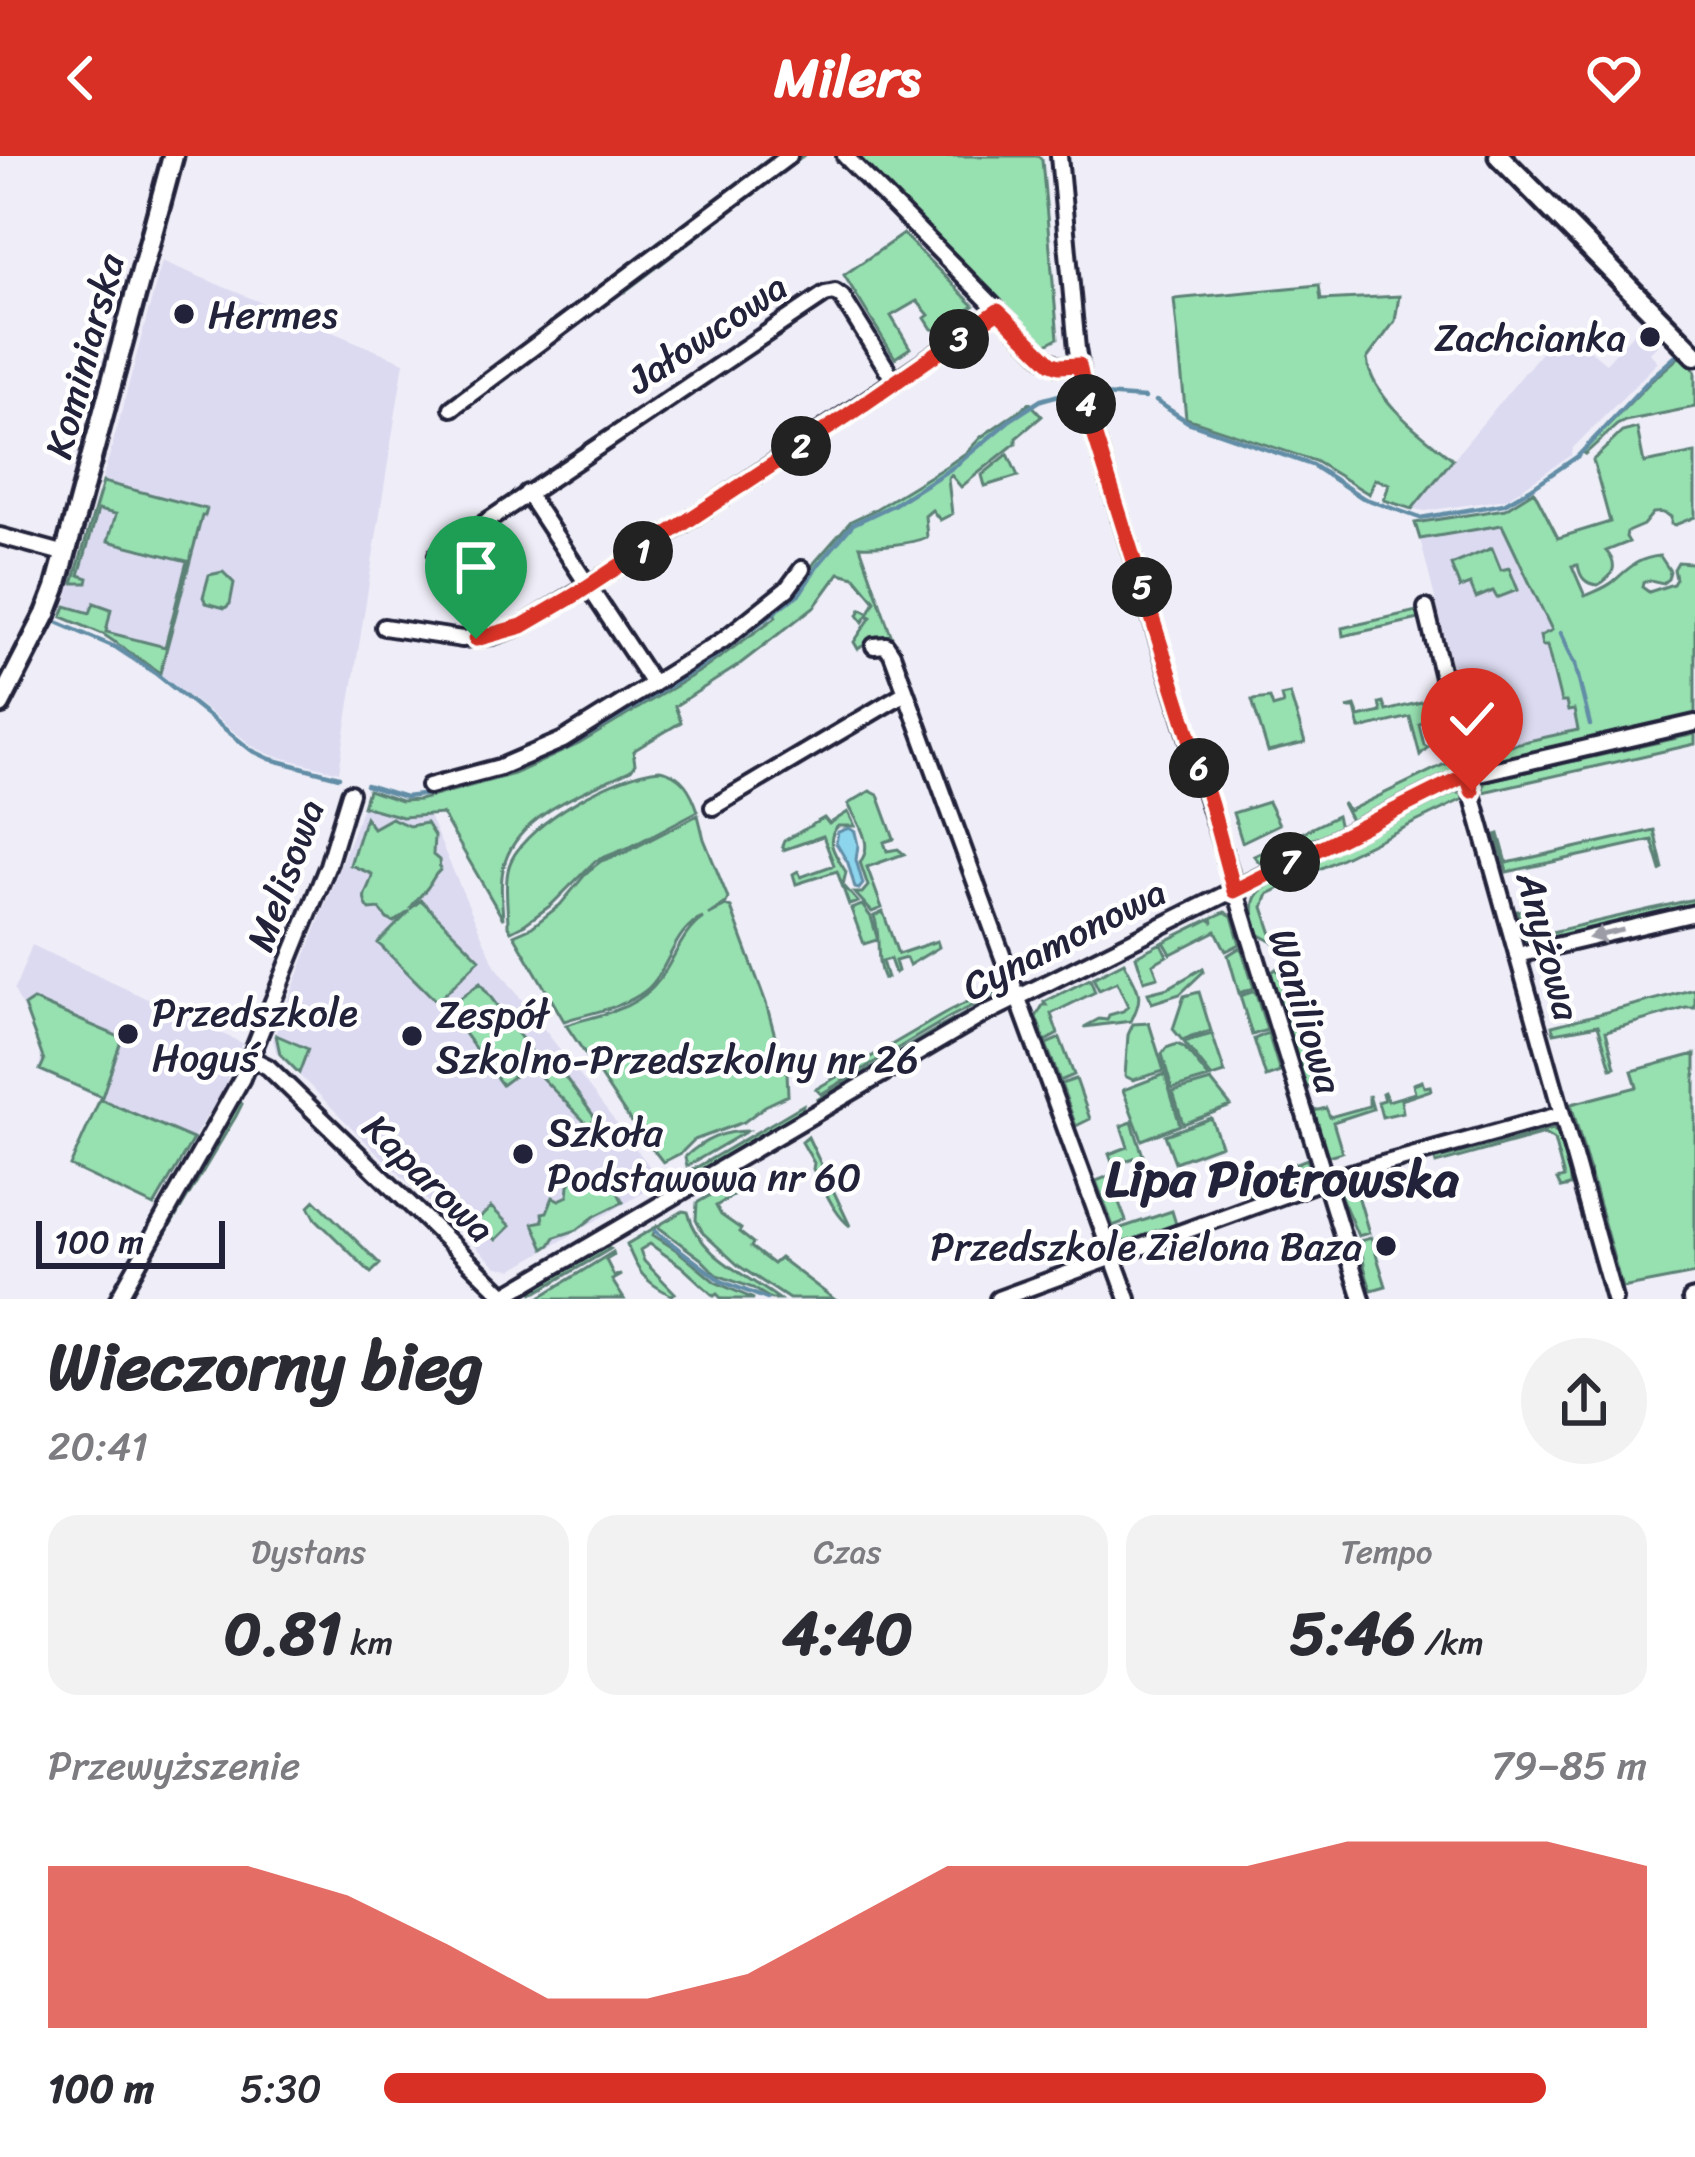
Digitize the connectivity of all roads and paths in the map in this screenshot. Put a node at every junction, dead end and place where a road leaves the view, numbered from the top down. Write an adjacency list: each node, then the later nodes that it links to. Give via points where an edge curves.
1 (173, 156): 13 (street, Kominiarska)
2 (789, 156): 10 (street)
3 (845, 156): 6 (street)
4 (1059, 156): 8 (street, Waniliowa)
5 (1499, 156): 7 (street)
6 (998, 311): 8 (street, via 1051,363); 9 (street)
7 (1695, 356)
8 (1079, 365): 28 (street, Waniliowa)
9 (896, 382): 11 (street, Jałowcowa, via 842,298 825,294); 16 (street)
10 (452, 408)
11 (527, 494): 14 (street, Jałowcowa); 16 (street)
12 (0, 536): 13 (street)
13 (66, 554): 22 (street, Kominiarska)
14 (437, 555)
15 (802, 569): 20 (street, via 723,640)
16 (588, 586): 18 (street, via 492,636); 20 (street)
17 (1426, 608): 24 (street, Anyżowa)
18 (384, 627)
19 (874, 646): 21 (street, via 889,648)
20 (653, 684): 25 (street, via 539,751)
21 (905, 693): 27 (street); 31 (street)
22 (0, 704)
23 (1695, 723): 24 (street, Cynamonowa)
24 (1467, 776): 28 (street, Cynamonowa); 30 (street, Anyżowa)
25 (429, 786)
26 (350, 794): 32 (street, Melisowa)
27 (713, 807)
28 (1234, 891): 31 (street, Cynamonowa); 34 (street, Waniliowa)
29 (1695, 913): 30 (street, one-way to 30)
30 (1517, 955): 33 (street, Anyżowa)
31 (1017, 999): 35 (street); 36 (street, Cynamonowa)
32 (250, 1058): 36 (street, Kaparowa); 37 (street, Melisowa)
33 (1562, 1114): 34 (street); 41 (street, Anyżowa)
34 (1325, 1180): 35 (street); 40 (street, Waniliowa)
35 (1113, 1258): 38 (street); 39 (street)
36 (504, 1298)
37 (118, 1299)
38 (998, 1299)
39 (1128, 1299)
40 (1362, 1299)
41 (1614, 1299)

